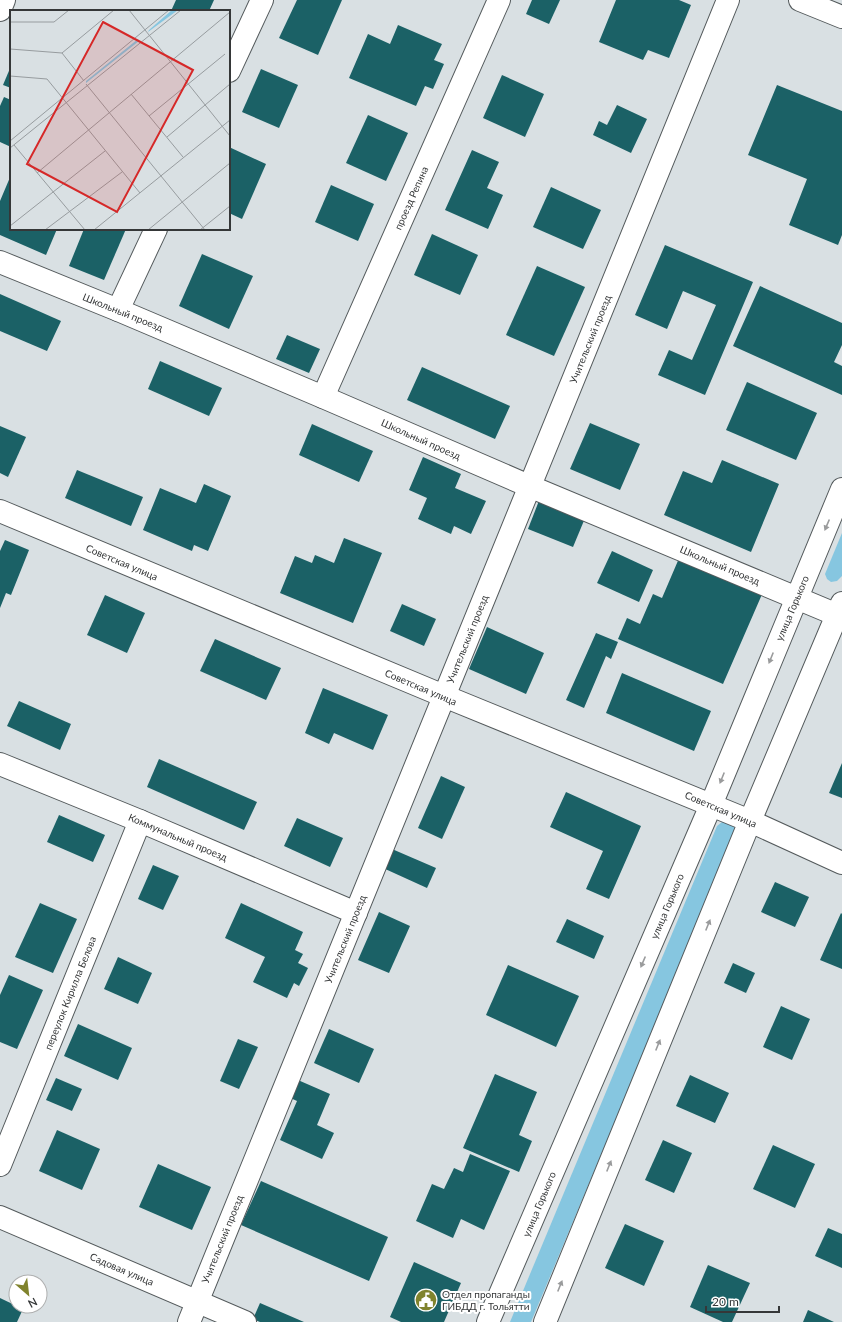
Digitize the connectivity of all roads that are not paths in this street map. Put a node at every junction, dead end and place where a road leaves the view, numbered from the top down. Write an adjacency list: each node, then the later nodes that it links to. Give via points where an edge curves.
1 (4, 0): 6 (street)
2 (262, 0): 8 (street)
3 (499, 0): 12 (street, проезд Репина)
4 (728, 0): 13 (street, Учительский проезд)
5 (800, 0): 7 (street)
6 (0, 10)
7 (842, 17)
8 (230, 69)
9 (156, 230): 11 (street)
10 (0, 262): 11 (street, Школьный проезд)
11 (118, 310): 12 (street, Школьный проезд)
12 (323, 397): 13 (street, Школьный проезд)
13 (529, 486): 16 (street, Школьный проезд); 18 (street, Учительский проезд)
14 (842, 489): 16 (street, улица Горького, one-way to 16)
15 (0, 511): 18 (street, Советская улица)
16 (796, 597): 17 (street, Школьный проезд); 20 (street, улица Горького, one-way to 20)
17 (840, 612): 22 (street)
18 (444, 696): 20 (street, Советская улица); 24 (street, Учительский проезд)
19 (0, 764): 21 (street, Коммунальный проезд)
20 (711, 805): 22 (street, Советская улица); 30 (street, улица Горького, one-way to 30)
21 (140, 821): 24 (street, Коммунальный проезд); 25 (street, переулок Кирилла Белова)
22 (750, 821): 23 (street, Советская улица); 31 (street, one-way to 22)
23 (842, 862)
24 (356, 913): 27 (street, Учительский проезд)
25 (0, 1165)
26 (0, 1217): 27 (street, Садовая улица)
27 (197, 1302): 28 (street, Учительский проезд); 29 (street, Садовая улица)
28 (188, 1322)
29 (244, 1322)
30 (488, 1322)
31 (545, 1322)

